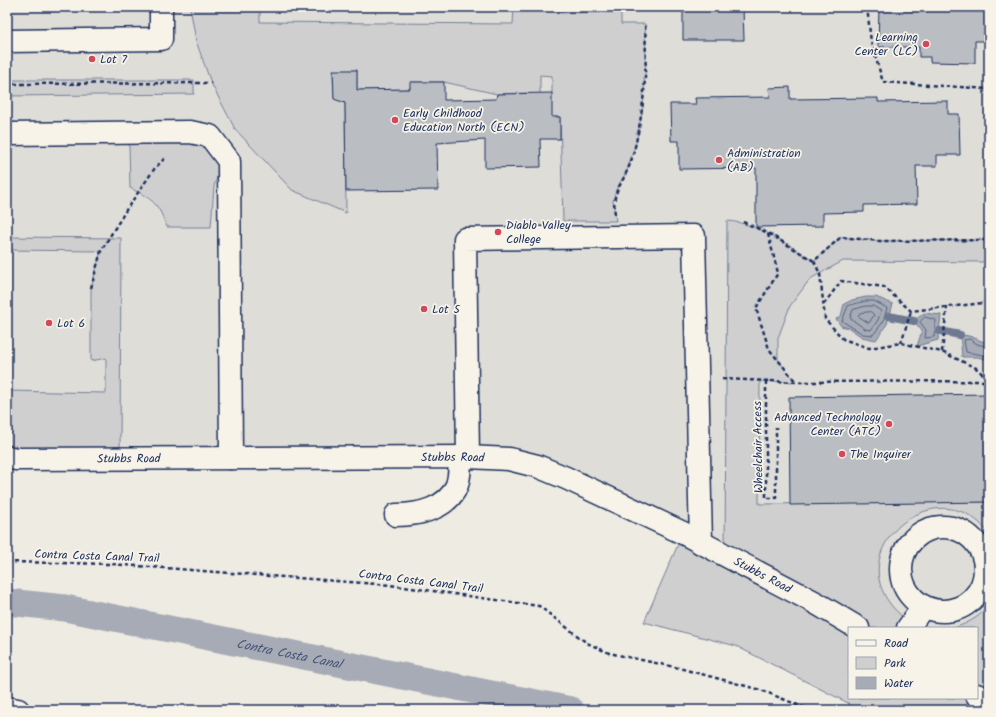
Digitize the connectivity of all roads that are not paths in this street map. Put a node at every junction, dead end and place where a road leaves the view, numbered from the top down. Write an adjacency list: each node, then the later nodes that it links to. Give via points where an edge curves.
1 (161, 7): 2 (street, via 161,38)
2 (7, 41)
3 (7, 134): 6 (street, via 190,132 210,136 229,161)
4 (7, 456): 6 (street, Stubbs Road, via 16,459)
5 (464, 457): 6 (street, Stubbs Road); 7 (street, via 457,486 448,498 431,509 414,515); 8 (street, Stubbs Road, via 509,459 537,466 623,503); 8 (street, via 465,239 694,236)
6 (231, 458)
7 (396, 514)
8 (701, 543): 11 (street, Stubbs Road)
9 (987, 574): 10 (street, via 974,598 962,607 944,611); 10 (street, via 981,553 970,537 951,528 938,527 923,532 906,548 901,572 907,591)
10 (923, 607): 12 (street)
11 (856, 627)
12 (909, 627)
13 (978, 696): 14 (street)
14 (989, 702)
15 (7, 708): 16 (street)
16 (18, 710)

